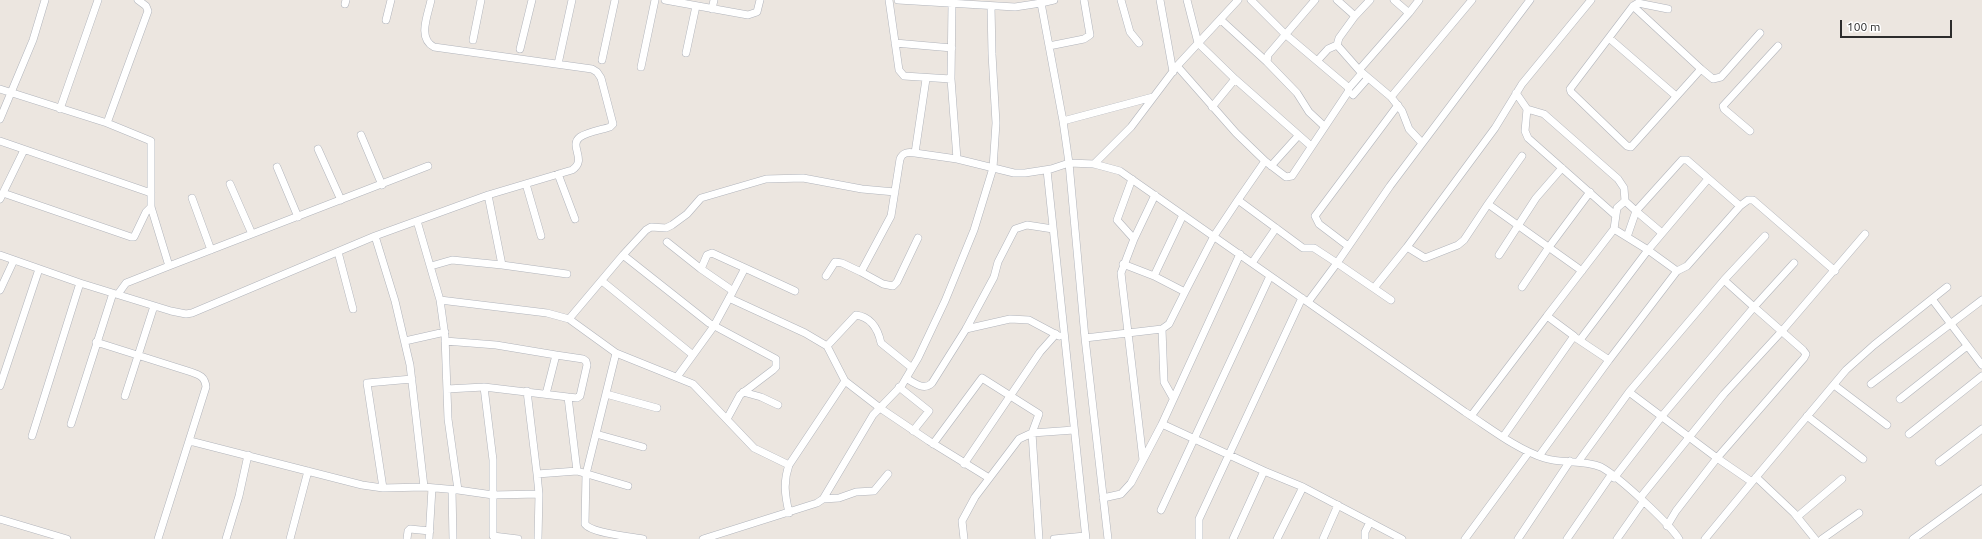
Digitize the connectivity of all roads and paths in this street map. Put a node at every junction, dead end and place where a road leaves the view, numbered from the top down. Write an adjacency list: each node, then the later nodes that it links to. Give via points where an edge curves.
1 (45, 0): 71 (street, via 33,40)
2 (98, 0): 79 (street)
3 (138, 0): 83 (street, via 148,11)
4 (391, 0): 42 (street)
5 (431, 0): 60 (street, via 424,35 427,43 434,47)
6 (481, 0): 47 (street)
7 (532, 0): 55 (street)
8 (572, 0): 60 (street)
9 (615, 0): 57 (street)
10 (655, 0): 61 (street)
11 (667, 0): 35 (street)
12 (714, 0): 39 (street)
13 (760, 0): 39 (street, via 757,12 753,15)
14 (889, 0): 49 (street)
15 (898, 0): 16 (street)
16 (902, 0): 33 (street)
17 (1054, 0): 30 (street)
18 (1084, 0): 52 (street, via 1090,35 1084,39)
19 (1121, 0): 48 (street, via 1130,32)
20 (1160, 0): 62 (street)
21 (1187, 0): 50 (street)
22 (1315, 0): 45 (street)
23 (1337, 0): 41 (street)
24 (1370, 0): 41 (street)
25 (1394, 0): 40 (street)
26 (1419, 0): 40 (street)
27 (1472, 0): 76 (street)
28 (1530, 0): 89 (street)
29 (1591, 0): 72 (street)
30 (1041, 1): 34 (street); 52 (street)
31 (1236, 1): 43 (street)
32 (1254, 1): 45 (street)
33 (952, 4): 36 (street); 54 (street)
34 (1014, 4): 36 (street)
35 (696, 6): 39 (street); 56 (street)
36 (991, 6): 102 (street, via 996,123)
37 (1633, 6): 38 (street, via 1638,3); 46 (street); 63 (street)
38 (1668, 8)
39 (712, 9)
40 (1409, 13): 64 (street)
41 (1354, 16): 51 (street)
42 (386, 20)
43 (1221, 20): 50 (street); 59 (street)
44 (1760, 33): 63 (street, via 1721,77 1713,79)
45 (1285, 34): 58 (street); 59 (street, via 1268,54)
46 (1609, 38): 74 (street); 74 (street, via 1570,89 1627,146 1631,147)
47 (473, 40)
48 (1138, 42)
49 (895, 43): 54 (street); 66 (street, via 901,74)
50 (1198, 43): 62 (street); 67 (street)
51 (1337, 45): 58 (street, via 1328,49); 64 (street)
52 (1049, 46): 82 (street)
53 (1778, 46): 85 (street, via 1723,106)
54 (952, 48): 68 (street)
55 (520, 49)
56 (686, 53)
57 (602, 60)
58 (1318, 60): 69 (street)
59 (1268, 62): 84 (street, via 1297,93 1309,112)
60 (558, 64): 105 (street, via 597,72 601,78 613,124 581,137 576,145 577,167)
61 (641, 67)
62 (1175, 69): 75 (street); 78 (street)
63 (1701, 69): 74 (street)
64 (1361, 71): 65 (street); 69 (street)
65 (1368, 78): 73 (street); 76 (street)
66 (926, 79): 68 (street); 93 (street)
67 (1235, 79): 78 (street); 87 (street)
68 (951, 80): 95 (street)
69 (1349, 88): 84 (street)
70 (0, 89): 71 (street)
71 (12, 93): 79 (street); 81 (street)
72 (1516, 93): 80 (street); 146 (street, via 1495,128)
73 (1353, 95)
74 (1676, 96)
75 (1153, 97): 82 (street); 98 (street, via 1117,142)
76 (1391, 97): 77 (street)
77 (1398, 105): 89 (street, via 1409,129); 145 (street, via 1315,216 1319,224)
78 (1212, 107): 96 (street)
79 (60, 109): 83 (street)
80 (1527, 109): 103 (street, via 1525,131 1528,138); 120 (street, via 1544,114 1618,179 1624,188)
81 (0, 119)
82 (1063, 121): 97 (street)
83 (107, 123): 113 (street, via 151,141)
84 (1324, 126): 90 (street)
85 (1750, 131)
86 (361, 135): 110 (street)
87 (1298, 136): 90 (street); 100 (street)
88 (0, 141): 92 (street)
89 (1422, 143): 145 (street)
90 (1311, 146): 100 (street, via 1289,178)
91 (318, 149): 118 (street)
92 (24, 150): 113 (street); 116 (street)
93 (915, 153): 95 (street); 111 (street, via 906,152 902,155)
94 (1522, 156): 121 (street)
95 (956, 159): 102 (street)
96 (1265, 161): 100 (street); 119 (street)
97 (1069, 163): 98 (street); 104 (street); 204 (street)
98 (1094, 164): 106 (street, via 1120,171)
99 (428, 166): 110 (street)
100 (1271, 166)
101 (277, 168): 127 (street)
102 (993, 168): 104 (street, via 1014,173); 219 (street, via 974,230)
103 (1562, 168): 112 (street); 130 (street, via 1536,198)
104 (1049, 169): 132 (street)
105 (558, 174): 109 (street); 128 (street)
106 (1132, 179): 115 (street); 143 (street, via 1117,220)
107 (1708, 179): 122 (street); 124 (street, via 1687,160 1682,160); 134 (street)
108 (230, 184): 135 (street)
109 (526, 184): 114 (street); 138 (street)
110 (382, 185): 118 (street)
111 (895, 192): 153 (street, via 803,178 766,179 701,198 687,214 672,225 646,230); 169 (street, via 891,216)
112 (1590, 192): 126 (street); 147 (street)
113 (151, 193): 123 (street)
114 (488, 195): 129 (street); 160 (street)
115 (1155, 195): 125 (street); 143 (street)
116 (2, 196): 123 (street, via 131,237 134,237 143,216)
117 (192, 198): 148 (street)
118 (341, 200): 127 (street)
119 (1238, 200): 131 (street); 139 (street)
120 (1624, 200): 124 (street); 126 (street)
121 (1488, 204): 130 (street); 146 (street, via 1458,245 1425,258)
122 (1740, 206): 167 (street, via 1687,266); 168 (street, via 1748,200 1753,200)
123 (151, 207): 161 (street)
124 (1636, 211): 134 (street); 141 (street)
125 (1183, 215): 139 (street); 172 (street)
126 (1615, 215): 133 (street)
127 (298, 217): 135 (street)
128 (575, 219)
129 (417, 221): 137 (street); 162 (street)
130 (1518, 225): 147 (street); 154 (street)
131 (1276, 228): 156 (street); 157 (street, via 1303,248 1314,248)
132 (1053, 229): 198 (street, via 1027,224 1015,229 998,262 994,277); 206 (street)
133 (1614, 229): 141 (street); 166 (street)
134 (1662, 233): 149 (street)
135 (252, 234): 148 (street)
136 (1865, 234): 168 (street)
137 (375, 236): 150 (street); 208 (street)
138 (541, 236)
139 (1214, 236): 151 (street); 183 (street)
140 (1765, 236): 174 (street)
141 (1627, 237): 149 (street)
142 (918, 238): 169 (street, via 893,286 883,284)
143 (1134, 239): 159 (street)
144 (667, 242): 165 (street)
145 (1348, 246): 157 (street)
146 (1407, 247): 178 (street)
147 (1549, 247): 166 (street); 179 (street)
148 (211, 250): 161 (street)
149 (1648, 250): 167 (street); 205 (street)
150 (338, 252): 191 (street, via 192,313 186,314); 193 (street)
151 (1240, 254): 156 (street); 239 (street)
152 (0, 255): 155 (street)
153 (623, 255): 175 (street); 197 (street)
154 (1499, 255)
155 (14, 260): 164 (street); 180 (street)
156 (1252, 262): 173 (street)
157 (1337, 262): 178 (street); 188 (street)
158 (1794, 263): 192 (street)
159 (1123, 264): 172 (street); 203 (street, via 1121,273)
160 (502, 265): 162 (street, via 452,260); 170 (street)
161 (170, 266): 184 (street, via 126,283)
162 (431, 266): 187 (street)
163 (745, 268): 165 (street, via 712,252 707,255); 181 (street); 182 (street)
164 (39, 269): 176 (street); 227 (street)
165 (701, 269): 181 (street)
166 (1582, 271): 194 (street)
167 (1677, 271): 217 (street)
168 (1834, 271): 200 (street)
169 (860, 272): 171 (street, via 835,262)
170 (567, 274)
171 (826, 276)
172 (1154, 276): 183 (street)
173 (1270, 276): 188 (street); 260 (street)
174 (1724, 280): 192 (street); 233 (street)
175 (602, 281): 195 (street); 216 (street)
176 (80, 282): 184 (street); 257 (street)
177 (1947, 287): 186 (street)
178 (1374, 288): 189 (street)
179 (1522, 288)
180 (0, 290)
181 (733, 291): 185 (street)
182 (795, 291)
183 (1185, 292): 199 (street, via 1169,324)
184 (115, 294): 191 (street); 209 (street)
185 (729, 298): 197 (street); 210 (street)
186 (1932, 299): 196 (street); 226 (street, via 1874,345 1846,370)
187 (440, 300): 195 (street, via 547,312); 201 (street)
188 (1305, 300): 244 (street); 265 (street)
189 (1391, 300)
190 (1982, 300): 196 (street)
191 (154, 306): 214 (street)
192 (1754, 307): 200 (street); 245 (street)
193 (353, 309)
194 (1547, 316): 205 (street); 244 (street)
195 (569, 319): 212 (street)
196 (1950, 323): 211 (street); 225 (street)
197 (714, 326): 216 (street); 232 (street, via 776,359 776,367)
198 (966, 329): 202 (street, via 1016,319 1029,320); 222 (street, via 930,386 921,387)
199 (1162, 329): 203 (street); 239 (street, via 1164,382)
200 (1782, 331): 259 (street, via 1724,394); 268 (street, via 1803,350 1806,354 1804,358)
201 (445, 332): 207 (street); 208 (street)
202 (1056, 334): 206 (street); 236 (street, via 1044,345)
203 (1129, 334): 204 (street); 270 (street)
204 (1085, 338): 295 (street)
205 (1577, 338): 217 (street); 258 (street)
206 (1065, 339): 252 (street)
207 (445, 340): 215 (street); 230 (street)
208 (405, 341): 223 (street)
209 (96, 342): 214 (street); 248 (street)
210 (827, 346): 219 (street, via 856,315 862,316 876,326 881,343); 224 (street)
211 (1967, 346): 213 (street); 240 (street)
212 (616, 353): 221 (street); 235 (street)
213 (1979, 354): 218 (street)
214 (138, 355): 237 (street); 261 (street, via 191,372 205,380 206,387)
215 (556, 355): 234 (street); 238 (street, via 582,359 588,365 580,396)
216 (693, 355): 221 (street)
217 (1609, 360): 267 (street)
218 (1982, 365)
219 (912, 368): 222 (street)
220 (1982, 376): 256 (street)
221 (677, 378): 247 (street, via 693,384)
222 (906, 378): 229 (street)
223 (412, 379): 287 (street); 289 (street, via 367,383)
224 (845, 381): 243 (street); 275 (street)
225 (1871, 384)
226 (1834, 385): 246 (street); 250 (street)
227 (0, 386)
228 (484, 387): 230 (street); 231 (street); 294 (street, via 493,460)
229 (900, 388): 243 (street); 253 (street, via 929,411)
230 (447, 389): 292 (street)
231 (528, 391): 234 (street); 279 (street)
232 (743, 392): 241 (street); 247 (street)
233 (1629, 392): 245 (street); 272 (street)
234 (546, 394): 238 (street)
235 (606, 394): 242 (street); 255 (street)
236 (1010, 395): 254 (street, via 1039,414); 262 (street, via 982,378); 274 (street)
237 (125, 396)
238 (568, 397): 278 (street)
239 (1174, 398): 249 (street)
240 (1900, 399)
241 (778, 405)
242 (657, 408)
243 (880, 408): 253 (street); 296 (street, via 873,415)
244 (1471, 416): 258 (street)
245 (1662, 416): 259 (street); 282 (street)
246 (1807, 416): 269 (street); 285 (street)
247 (727, 419): 275 (street, via 754,448)
248 (71, 424)
249 (1162, 424): 260 (street); 270 (street)
250 (1887, 425)
251 (1982, 429): 273 (street)
252 (1074, 430): 254 (street); 309 (street)
253 (914, 431): 262 (street)
254 (1032, 433): 283 (street, via 1019,439); 322 (street)
255 (596, 434): 263 (street); 280 (street)
256 (1909, 434)
257 (32, 436)
258 (1504, 437): 264 (street)
259 (1689, 437): 268 (street); 297 (street)
260 (1193, 438): 265 (street); 299 (street)
261 (190, 441): 266 (street); 311 (street)
262 (934, 444): 274 (street)
263 (643, 447)
264 (1529, 452): 267 (street); 331 (street)
265 (1228, 454): 276 (street); 325 (street, via 1199,519)
266 (248, 456): 277 (street); 312 (street)
267 (1539, 456): 271 (street)
268 (1717, 458): 285 (street); 305 (street, via 1676,510)
269 (1863, 459)
270 (1143, 460): 295 (street, via 1131,483 1121,494)
271 (1570, 461): 272 (street); 332 (street)
272 (1578, 462): 282 (street, via 1601,468)
273 (1939, 462)
274 (964, 464): 283 (street)
275 (789, 465): 300 (street, via 784,479)
276 (1264, 470): 288 (street); 326 (street)
277 (308, 471): 289 (street); 313 (street)
278 (577, 471): 279 (street); 280 (street)
279 (537, 474): 293 (street)
280 (586, 474): 286 (street); 319 (street, via 587,527)
281 (888, 474): 296 (street, via 874,491)
282 (1613, 476): 297 (street); 333 (street)
283 (989, 478): 321 (street, via 962,521)
284 (1842, 479): 302 (street)
285 (1754, 480): 302 (street); 335 (street)
286 (628, 486)
287 (424, 487): 289 (street); 290 (street)
288 (1303, 487): 298 (street); 327 (street)
289 (383, 488)
290 (432, 488): 292 (street); 306 (street)
291 (1982, 489): 338 (street)
292 (455, 490): 294 (street); 316 (street)
293 (539, 494): 294 (street); 318 (street)
294 (493, 495): 308 (street)
295 (1103, 498): 324 (street)
296 (823, 499): 300 (street)
297 (1642, 500): 305 (street); 334 (street)
298 (1338, 505): 304 (street); 328 (street)
299 (1161, 510)
300 (788, 513): 320 (street)
301 (1859, 513): 337 (street)
302 (1797, 517): 336 (street)
303 (0, 519): 310 (street)
304 (1370, 522): 329 (street); 330 (street)
305 (1667, 526): 307 (street)
306 (430, 531): 314 (street, via 410,529); 315 (street)
307 (1675, 537)
308 (493, 538): 317 (street)
309 (1085, 538): 323 (street)
310 (66, 539)
311 (158, 539)
312 (226, 539)
313 (291, 539)
314 (407, 539)
315 (429, 539)
316 (453, 539)
317 (518, 539)
318 (538, 539)
319 (643, 539)
320 (703, 539)
321 (964, 539)
322 (1039, 539)
323 (1054, 539)
324 (1108, 539)
325 (1199, 539)
326 (1233, 539)
327 (1277, 539)
328 (1324, 539)
329 (1365, 539)
330 (1402, 539)
331 (1465, 539)
332 (1518, 539)
333 (1567, 539)
334 (1617, 539)
335 (1705, 539)
336 (1815, 539)
337 (1822, 539)
338 (1913, 539)

